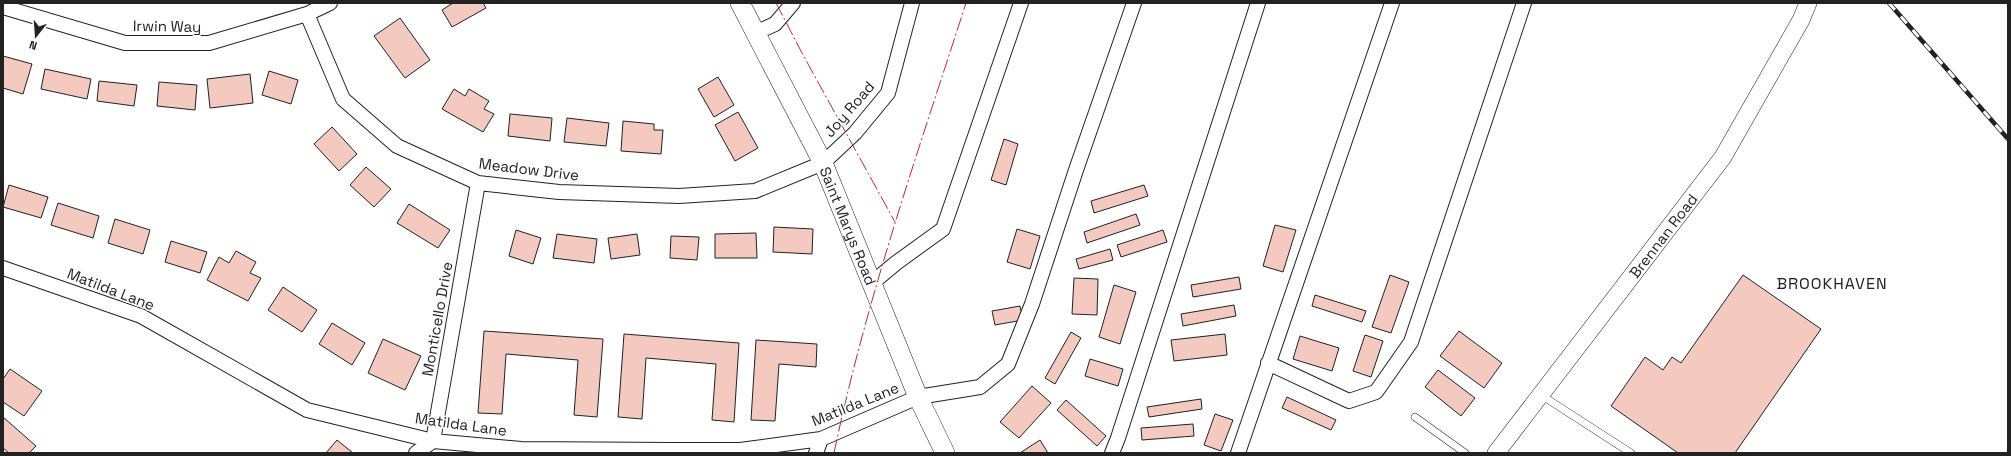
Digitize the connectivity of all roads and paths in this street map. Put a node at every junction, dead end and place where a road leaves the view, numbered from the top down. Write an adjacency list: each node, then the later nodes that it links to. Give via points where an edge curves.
1 (330, 3): 12 (street, Irwin Way)
2 (740, 3): 13 (main road, Saint Marys Road)
3 (793, 3): 13 (street, via 775,24)
4 (912, 3): 14 (street, Joy Road, via 888,93 855,133)
5 (1021, 3): 17 (street, via 943,229 896,262)
6 (1134, 3): 20 (street, Matilda Lane, via 1032,304 1008,364 980,387)
7 (1258, 3): 28 (street)
8 (1392, 3): 18 (street)
9 (1524, 3): 18 (street, via 1412,342 1376,392 1349,400)
10 (1808, 3): 19 (street, Brennan Road, via 1801,20 1723,157)
11 (3, 7): 12 (street, Irwin Way, via 125,43 209,44)
12 (307, 14): 15 (street, Meadow Drive, via 343,99 397,146)
13 (755, 33): 14 (main road, Saint Marys Road)
14 (823, 163): 15 (street, Meadow Drive, via 748,192 679,196 559,192); 17 (main road, Saint Marys Road)
15 (478, 183): 23 (street, Monticello Drive)
16 (3, 268): 23 (street, Matilda Lane, via 141,316 307,410)
17 (872, 283): 20 (main road, Saint Marys Road)
18 (1268, 363): 29 (street)
19 (1540, 395): 31 (street, Brennan Road); 32 (lane)
20 (918, 397): 22 (street, Matilda Lane); 27 (main road, Saint Marys Road)
21 (1415, 417): 30 (lane)
22 (821, 439): 24 (street, Matilda Lane); 26 (street)
23 (433, 440): 24 (street, Matilda Lane, via 521,449); 25 (street)
24 (742, 451)
25 (416, 453)
26 (816, 453)
27 (945, 453)
28 (1112, 453)
29 (1238, 453)
30 (1465, 453)
31 (1496, 453)
32 (1631, 453)

